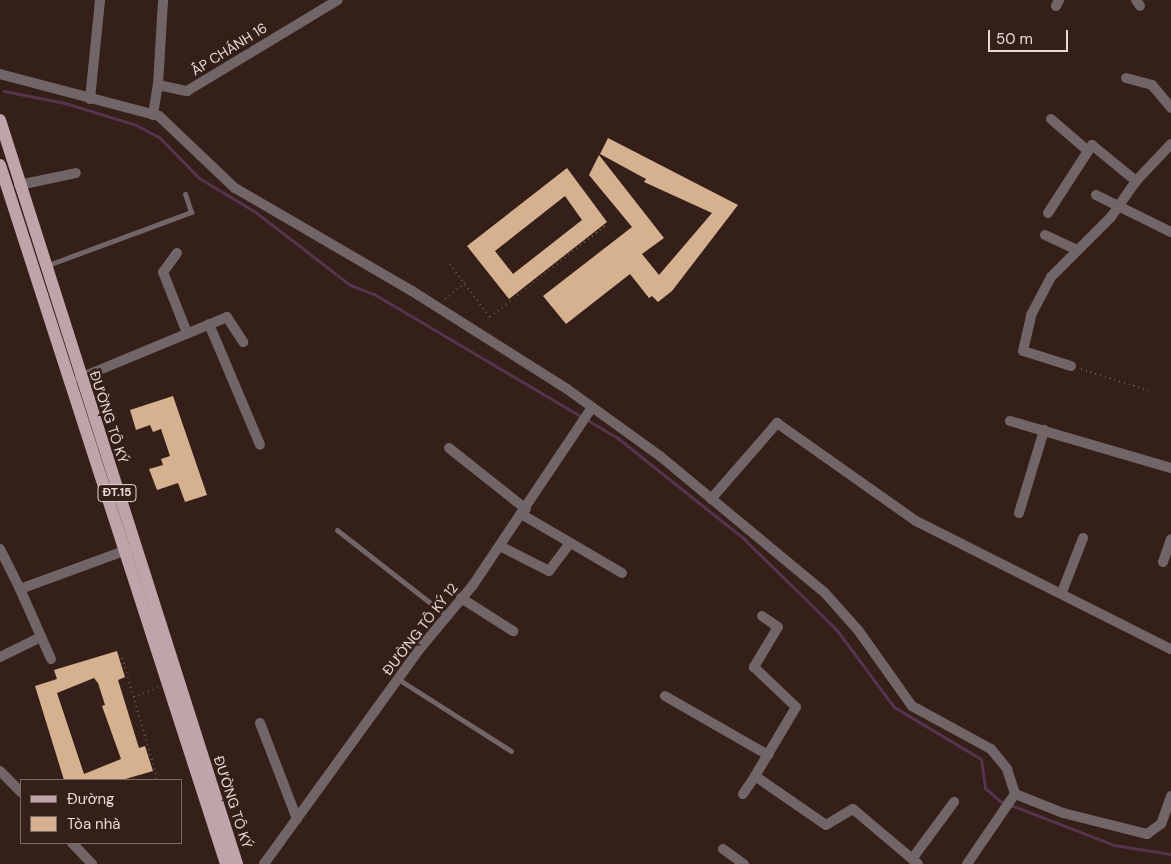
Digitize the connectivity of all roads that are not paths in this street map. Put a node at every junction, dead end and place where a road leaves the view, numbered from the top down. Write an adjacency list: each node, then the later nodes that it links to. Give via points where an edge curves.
1 (100, 0): 7 (street)
2 (163, 0): 6 (street)
3 (338, 0): 6 (street, ẤP CHÁNH 16, via 187,91)
4 (0, 74): 7 (street)
5 (1126, 78): 8 (street, via 1152,85)
6 (158, 85): 9 (street)
7 (90, 99): 9 (street)
8 (1171, 108)
9 (154, 115): 32 (street, via 166,121 236,188 436,306)
10 (1051, 119): 13 (street)
11 (0, 120): 17 (main road, ĐƯỜNG TÔ KÝ / ĐT.15)
12 (1171, 144): 16 (street)
13 (1088, 152): 16 (street, via 1092,145); 21 (street)
14 (0, 164): 47 (main road, ĐƯỜNG TÔ KÝ / ĐT.15)
15 (76, 174): 17 (street)
16 (1136, 181): 20 (street)
17 (19, 185): 26 (main road, ĐƯỜNG TÔ KÝ / ĐT.15)
18 (185, 194): 26 (lane, via 191,212)
19 (1096, 195): 20 (street)
20 (1120, 204): 22 (street); 24 (street)
21 (1048, 213)
22 (1171, 232)
23 (1045, 235): 24 (street)
24 (1076, 250): 30 (street, via 1051,277 1023,340 1023,351)
25 (176, 254): 28 (street, via 163,272)
26 (45, 266): 31 (main road, ĐƯỜNG TÔ KÝ / ĐT.15)
27 (209, 324): 28 (street); 29 (street, via 227,317); 35 (street)
28 (187, 333): 31 (street)
29 (243, 342)
30 (1071, 366)
31 (80, 378): 47 (main road, ĐƯỜNG TÔ KÝ / ĐT.15)
32 (590, 410): 38 (street); 39 (street, ĐƯỜNG TÔ KÝ 12, via 582,427)
33 (1010, 421): 34 (street)
34 (1044, 430): 37 (street); 40 (street)
35 (260, 445)
36 (449, 448): 39 (street)
37 (1171, 468)
38 (711, 499): 51 (street, via 777,424 916,521); 70 (street, via 825,593 858,630 912,706 991,749 1007,769)
39 (524, 512): 44 (street); 45 (street, ĐƯỜNG TÔ KÝ 12)
40 (1019, 513)
41 (337, 530): 53 (lane)
42 (1083, 538): 51 (street)
43 (1171, 539): 48 (street)
44 (570, 543): 45 (street, via 549,571); 49 (street)
45 (500, 546): 52 (street, ĐƯỜNG TÔ KÝ 12)
46 (0, 549): 50 (street)
47 (129, 549): 50 (street); 77 (main road, ĐƯỜNG TÔ KÝ / ĐT.15, via 167,685); 78 (main road, ĐƯỜNG TÔ KÝ / ĐT.15)
48 (1163, 562)
49 (622, 573)
50 (20, 589): 56 (street)
51 (1062, 592): 57 (street)
52 (461, 598): 53 (street, ĐƯỜNG TÔ KÝ 12); 55 (street)
53 (447, 616): 60 (street, ĐƯỜNG TÔ KÝ 12)
54 (762, 616): 64 (street, via 778,627 754,667 796,707)
55 (513, 631)
56 (41, 637): 58 (street); 59 (street)
57 (1171, 649)
58 (0, 657)
59 (51, 660)
60 (398, 679): 63 (lane); 72 (street, ĐƯỜNG TÔ KÝ 12)
61 (665, 696): 64 (street)
62 (260, 723): 72 (street)
63 (511, 751)
64 (768, 755): 66 (street)
65 (0, 771): 67 (street)
66 (755, 776): 68 (street); 75 (street, via 826,825 853,809)
67 (20, 791)
68 (743, 794)
69 (1171, 796): 70 (street, via 1161,824 1147,834)
70 (1014, 797): 81 (street)
71 (954, 802): 75 (street)
72 (297, 819): 79 (street, ĐƯỜNG TÔ KÝ 12)
73 (73, 844): 76 (street)
74 (723, 849): 80 (street)
75 (915, 862)
76 (92, 864)
77 (226, 864)
78 (237, 864)
79 (264, 864)
80 (744, 864)
81 (967, 864)

